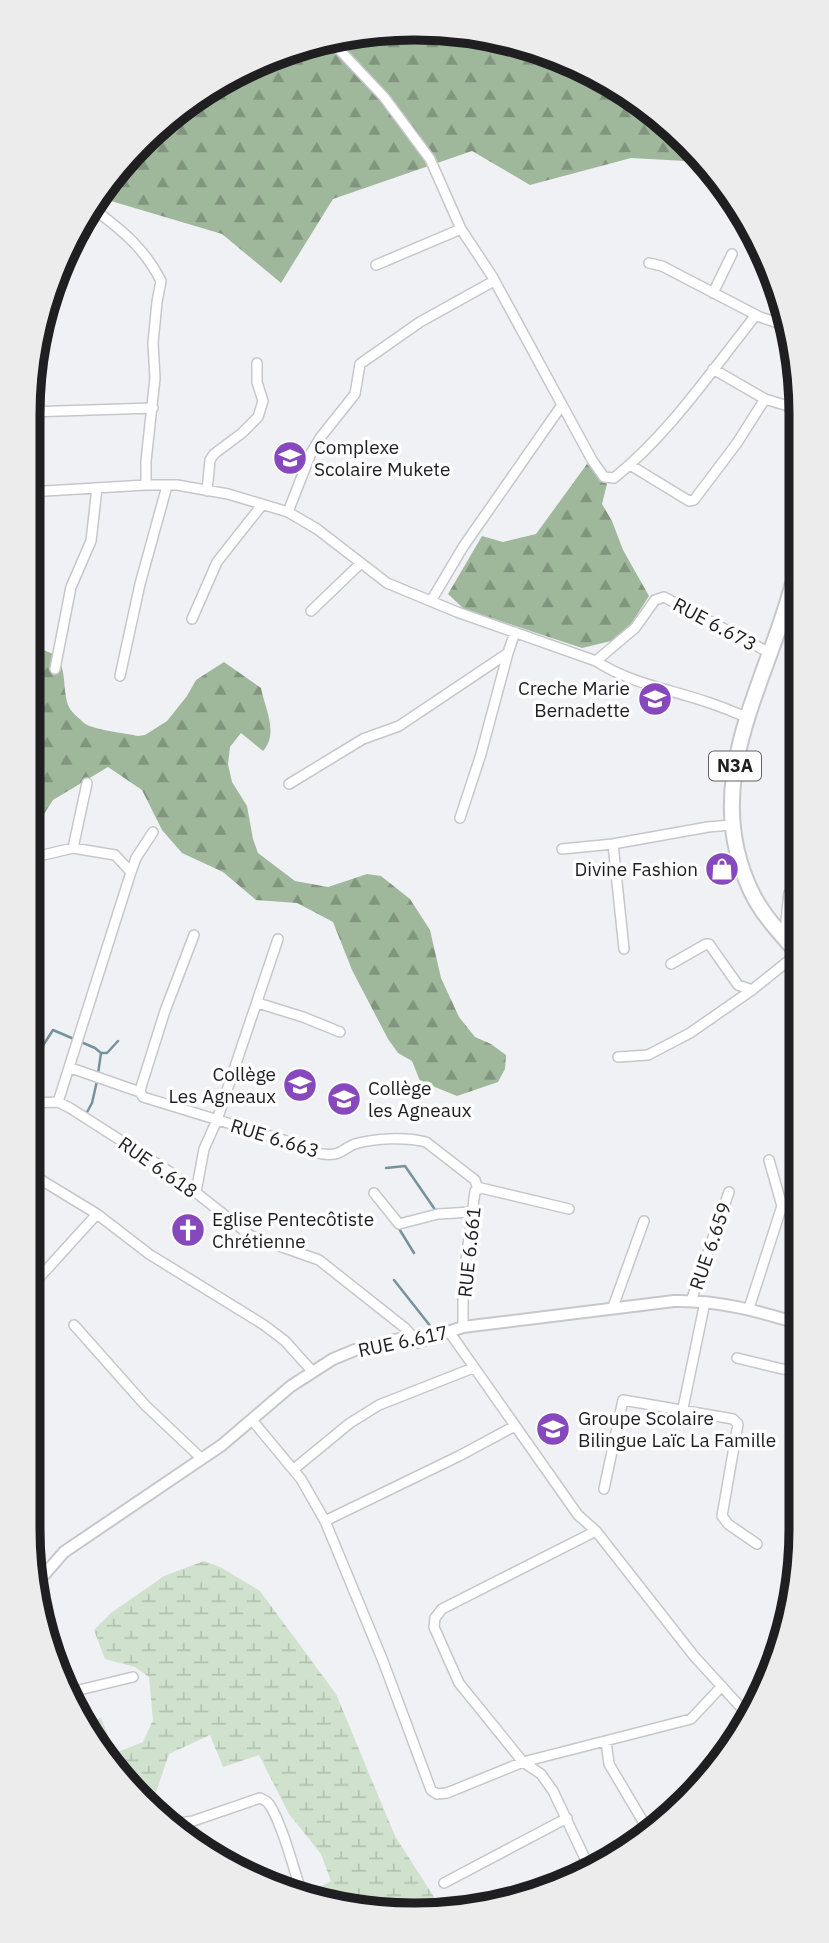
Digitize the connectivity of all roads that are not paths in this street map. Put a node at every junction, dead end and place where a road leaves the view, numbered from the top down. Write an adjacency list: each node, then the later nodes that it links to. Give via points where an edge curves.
1 (338, 48): 3 (street, via 384,97 430,159)
2 (99, 213): 16 (street, via 132,239 161,281 153,343)
3 (461, 229): 6 (street); 7 (street)
4 (732, 254): 8 (street)
5 (649, 263): 8 (street)
6 (376, 265)
7 (494, 281): 14 (street); 25 (street, via 419,322 360,364 355,394 311,453)
8 (713, 293): 9 (street)
9 (756, 315): 10 (street); 12 (street)
10 (777, 323)
11 (257, 363): 22 (street, via 263,401 258,417 214,454)
12 (713, 369): 13 (street); 18 (street)
13 (765, 399): 15 (street); 18 (street, via 694,500)
14 (562, 405): 18 (street, via 604,477 614,478); 27 (street)
15 (789, 406)
16 (153, 408): 17 (street); 19 (street)
17 (40, 412)
18 (630, 465)
19 (146, 485): 20 (street); 21 (street)
20 (167, 486): 22 (street); 36 (street)
21 (97, 488): 23 (street); 35 (street, via 91,541 72,587)
22 (207, 491): 24 (street)
23 (40, 492)
24 (262, 505): 25 (street); 30 (street, via 217,562)
25 (288, 512): 26 (street)
26 (360, 564): 27 (street, via 387,583); 28 (street)
27 (431, 601): 31 (street)
28 (311, 611)
29 (789, 615): 33 (highway, N3A)
30 (192, 619)
31 (515, 632): 32 (street); 34 (street)
32 (508, 653): 39 (street, via 399,726 363,738); 40 (street)
33 (770, 653): 34 (street, RUE 6.673, via 664,597 654,600 635,628); 37 (highway, N3A)
34 (596, 661): 37 (street, via 640,683)
35 (55, 669)
36 (120, 676)
37 (746, 717): 41 (highway, N3A, via 733,776)
38 (87, 783): 44 (street)
39 (289, 784)
40 (460, 818)
41 (731, 825): 43 (street); 50 (highway, N3A, via 751,893)
42 (153, 832): 47 (street)
43 (613, 845): 45 (street); 53 (street)
44 (73, 848): 46 (street); 47 (street, via 115,855)
45 (562, 849)
46 (40, 856)
47 (131, 872): 60 (street)
48 (789, 893): 50 (street)
49 (194, 935): 61 (street)
50 (784, 937): 52 (highway, N3A)
51 (278, 939): 57 (street)
52 (789, 943)
53 (624, 949)
54 (789, 961): 56 (street)
55 (671, 964): 56 (street, via 709,944 738,985)
56 (752, 989): 59 (street, via 660,1050)
57 (258, 1003): 58 (street); 64 (street)
58 (340, 1032)
59 (618, 1058)
60 (71, 1068): 61 (street, RUE 6.663); 62 (street)
61 (140, 1091): 64 (street, RUE 6.663, via 143,1097)
62 (58, 1102): 63 (street); 68 (street, RUE 6.618)
63 (40, 1103)
64 (217, 1120): 67 (street, RUE 6.663, via 311,1152 337,1154 365,1142 426,1142 475,1180); 68 (street, via 204,1149)
65 (769, 1160): 79 (street, via 782,1206)
66 (40, 1179): 73 (street)
67 (478, 1189): 71 (street, RUE 6.661); 72 (street, RUE 6.661)
68 (196, 1192): 84 (street, RUE 6.618, via 251,1236 319,1260)
69 (729, 1192): 76 (street, RUE 6.659)
70 (374, 1194): 72 (street, via 399,1224 438,1214)
71 (569, 1209)
72 (472, 1212): 82 (street, RUE 6.661)
73 (97, 1214): 75 (street); 88 (street, via 149,1254 264,1325)
74 (643, 1221): 78 (street)
75 (40, 1273)
76 (691, 1301): 77 (street, RUE 6.617); 78 (street, RUE 6.617)
77 (705, 1302): 79 (street, RUE 6.617); 89 (street)
78 (613, 1307): 82 (street, RUE 6.617)
79 (749, 1308): 80 (street, RUE 6.617)
80 (789, 1321)
81 (74, 1325): 92 (street, via 145,1405)
82 (463, 1327): 83 (street, RUE 6.617)
83 (450, 1333): 84 (street, RUE 6.617); 86 (street)
84 (418, 1342): 88 (street, RUE 6.617, via 399,1339 355,1350)
85 (737, 1358): 87 (street)
86 (472, 1368): 91 (street); 93 (street, via 379,1405)
87 (789, 1369)
88 (313, 1371): 90 (street, RUE 6.617)
89 (683, 1408): 94 (street, via 623,1400); 97 (street, via 738,1424 722,1516)
90 (252, 1420): 92 (street, RUE 6.617); 93 (street)
91 (514, 1426): 95 (street); 96 (street, via 578,1515)
92 (202, 1459): 98 (street, RUE 6.617, via 64,1552)
93 (294, 1469): 95 (street)
94 (604, 1489)
95 (326, 1521): 104 (street, via 431,1790 447,1793)
96 (596, 1531): 100 (street); 104 (street, via 442,1609 435,1618 434,1627 459,1683)
97 (757, 1544)
98 (43, 1576)
99 (133, 1677): 101 (street)
100 (722, 1686): 102 (street); 103 (street, via 691,1720)
101 (77, 1690)
102 (742, 1709)
103 (606, 1741): 104 (street); 107 (street, via 609,1764)
104 (523, 1762): 105 (street, via 541,1774)
105 (567, 1818): 108 (street); 109 (street)
106 (184, 1822): 110 (street, via 264,1799)
107 (644, 1823)
108 (586, 1861)
109 (444, 1883)
110 (299, 1884)

